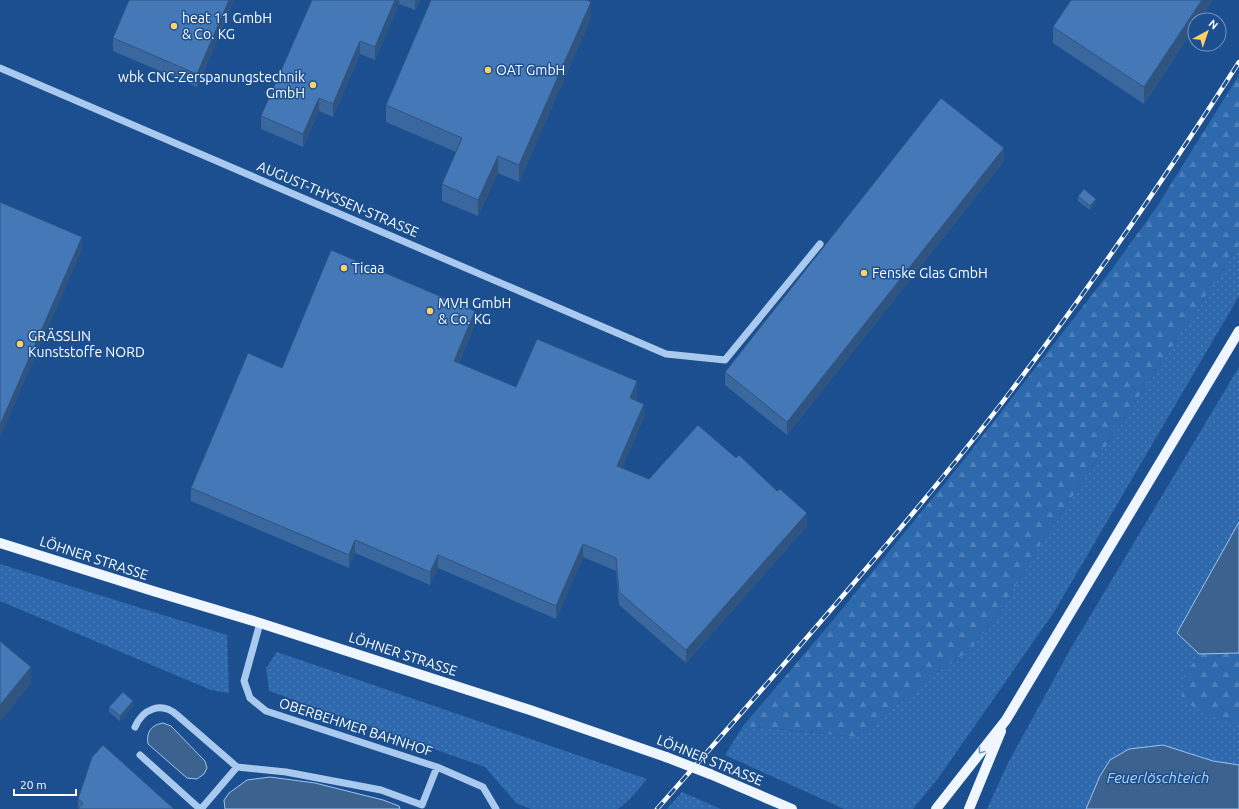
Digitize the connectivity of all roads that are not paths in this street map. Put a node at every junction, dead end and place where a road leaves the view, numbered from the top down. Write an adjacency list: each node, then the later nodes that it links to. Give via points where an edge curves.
1 (0, 68): 2 (street, AUGUST-THYSSEN-STRASSE, via 666,354 725,360)
2 (820, 244)
3 (1239, 331): 6 (main road)
4 (0, 543): 5 (main road, LÖHNER STRASSE)
5 (260, 623): 10 (street, OBERBEHMER BAHNHOF, via 244,680 250,698 266,711); 14 (main road, LÖHNER STRASSE, bridge, via 666,757)
6 (1006, 720): 15 (main road, one-way to 15); 16 (main road)
7 (135, 727): 9 (street, via 148,711 168,709)
8 (140, 755): 12 (street)
9 (237, 767): 11 (street, via 286,772 381,790); 12 (street)
10 (437, 767): 11 (street); 13 (street, OBERBEHMER BAHNHOF, via 483,787)
11 (421, 807)
12 (200, 809)
13 (496, 809)
14 (792, 809)
15 (936, 809)
16 (969, 809)

